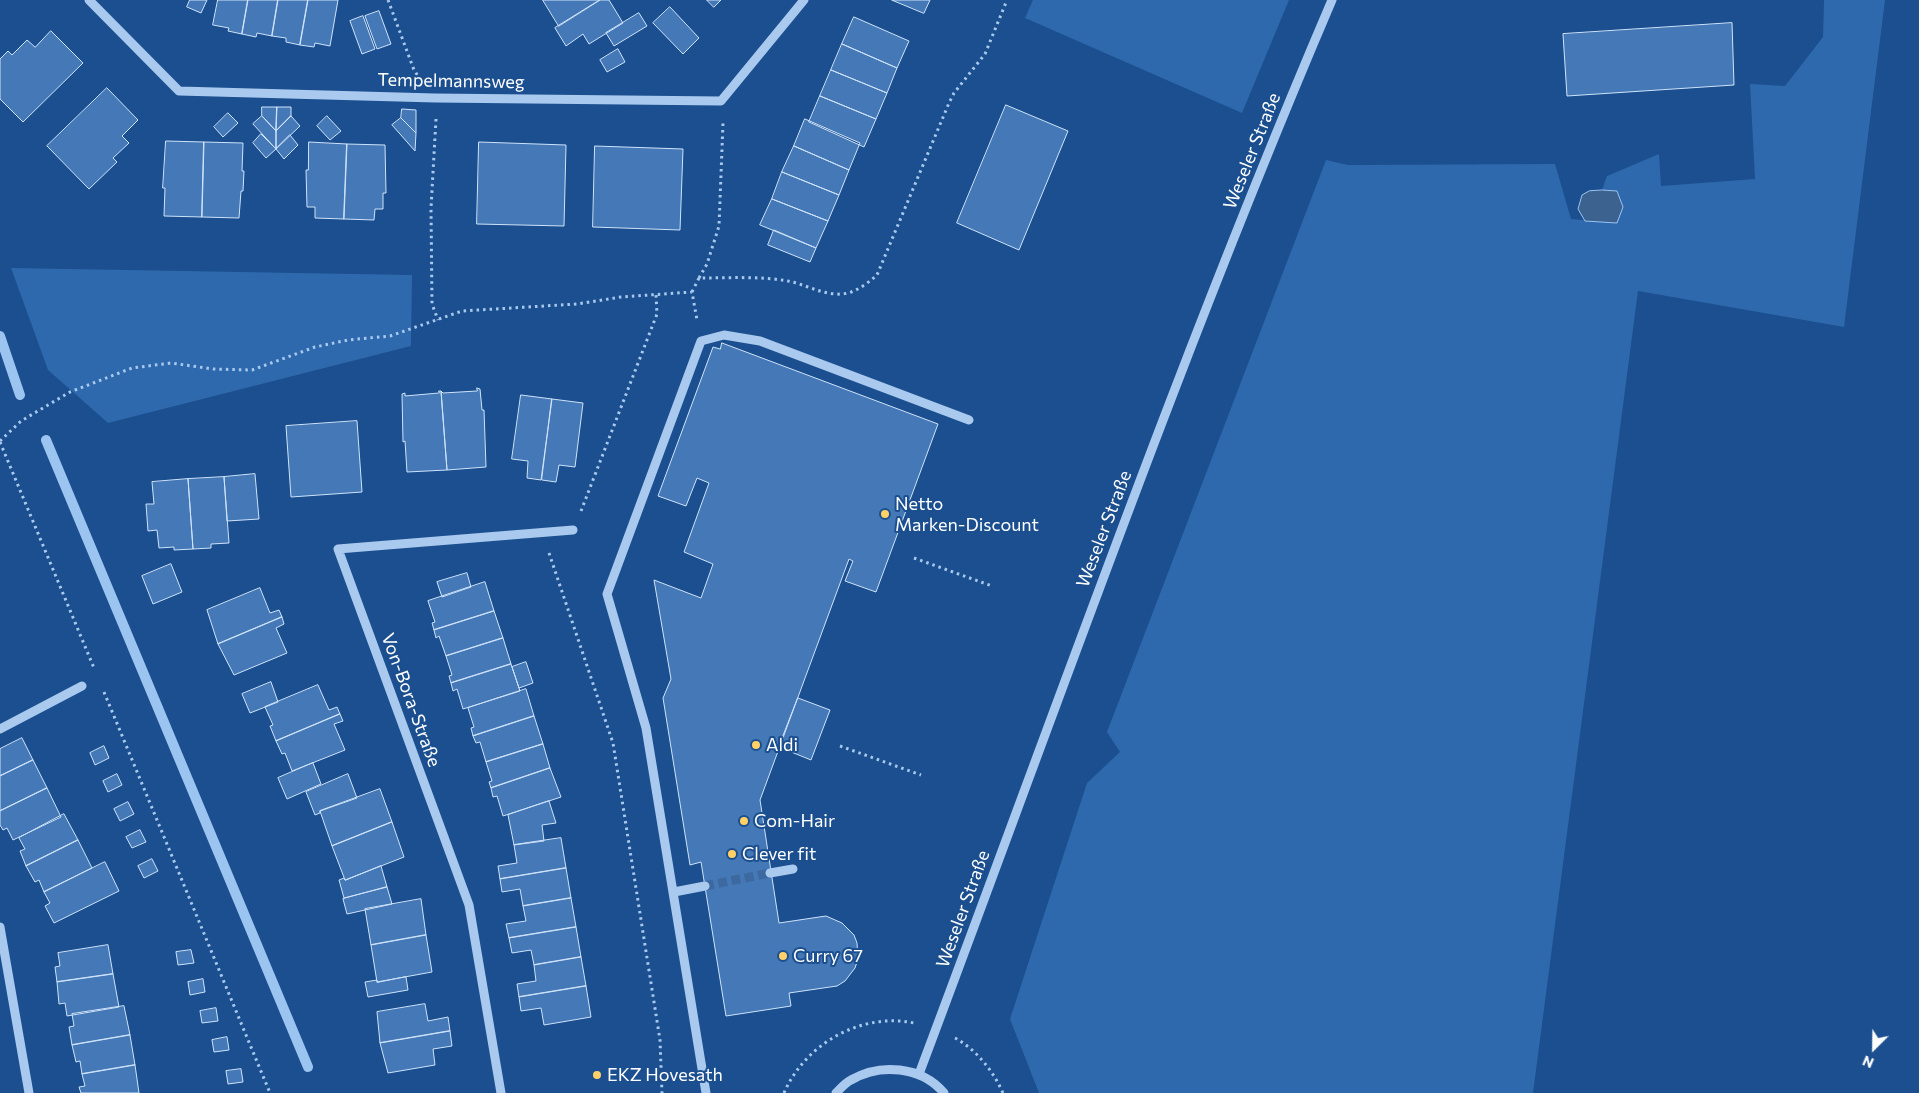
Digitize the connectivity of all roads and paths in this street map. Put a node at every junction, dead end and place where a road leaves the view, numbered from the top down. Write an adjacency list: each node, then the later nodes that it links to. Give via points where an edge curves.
1 (89, 0): 6 (street, Tempelmannsweg, via 180,91)
2 (388, 0): 6 (path, via 414,70)
3 (804, 0): 7 (street)
4 (1007, 0): 8 (path, via 985,54 954,92 877,275 863,287 848,293 830,294 788,281)
5 (1332, 0): 30 (street, Weseler Straße, via 1205,310 1063,682)
6 (435, 98): 7 (street, Tempelmannsweg); 11 (path, via 432,304)
7 (721, 101): 8 (path, via 719,226)
8 (699, 278): 9 (path)
9 (692, 292): 10 (path); 12 (path)
10 (656, 295): 11 (path, via 462,312); 15 (path, via 657,314)
11 (438, 320): 14 (path, via 390,336 315,347 252,370 171,363 132,368 70,392 21,421)
12 (701, 341): 13 (street, via 724,335 760,341); 28 (street, via 607,594 646,728)
13 (969, 420)
14 (0, 442): 19 (path)
15 (573, 530): 16 (street, Von-Bora-Straße)
16 (544, 532): 33 (street, Von-Bora-Straße, via 338,549 469,905); 34 (path, via 613,743 660,1040)
17 (914, 558): 18 (path)
18 (992, 586)
19 (95, 671)
20 (82, 686): 22 (street)
21 (103, 689): 32 (path)
22 (0, 729)
23 (840, 746): 24 (path)
24 (921, 775)
25 (793, 868): 26 (street)
26 (770, 873)
27 (705, 886): 28 (street)
28 (674, 892): 35 (street)
29 (0, 927): 31 (street)
30 (919, 1074): 36 (street, via 896,1069 872,1071 850,1080); 37 (street)
31 (29, 1093)
32 (270, 1093)
33 (501, 1093)
34 (662, 1093)
35 (706, 1093)
36 (836, 1093)
37 (944, 1093)

